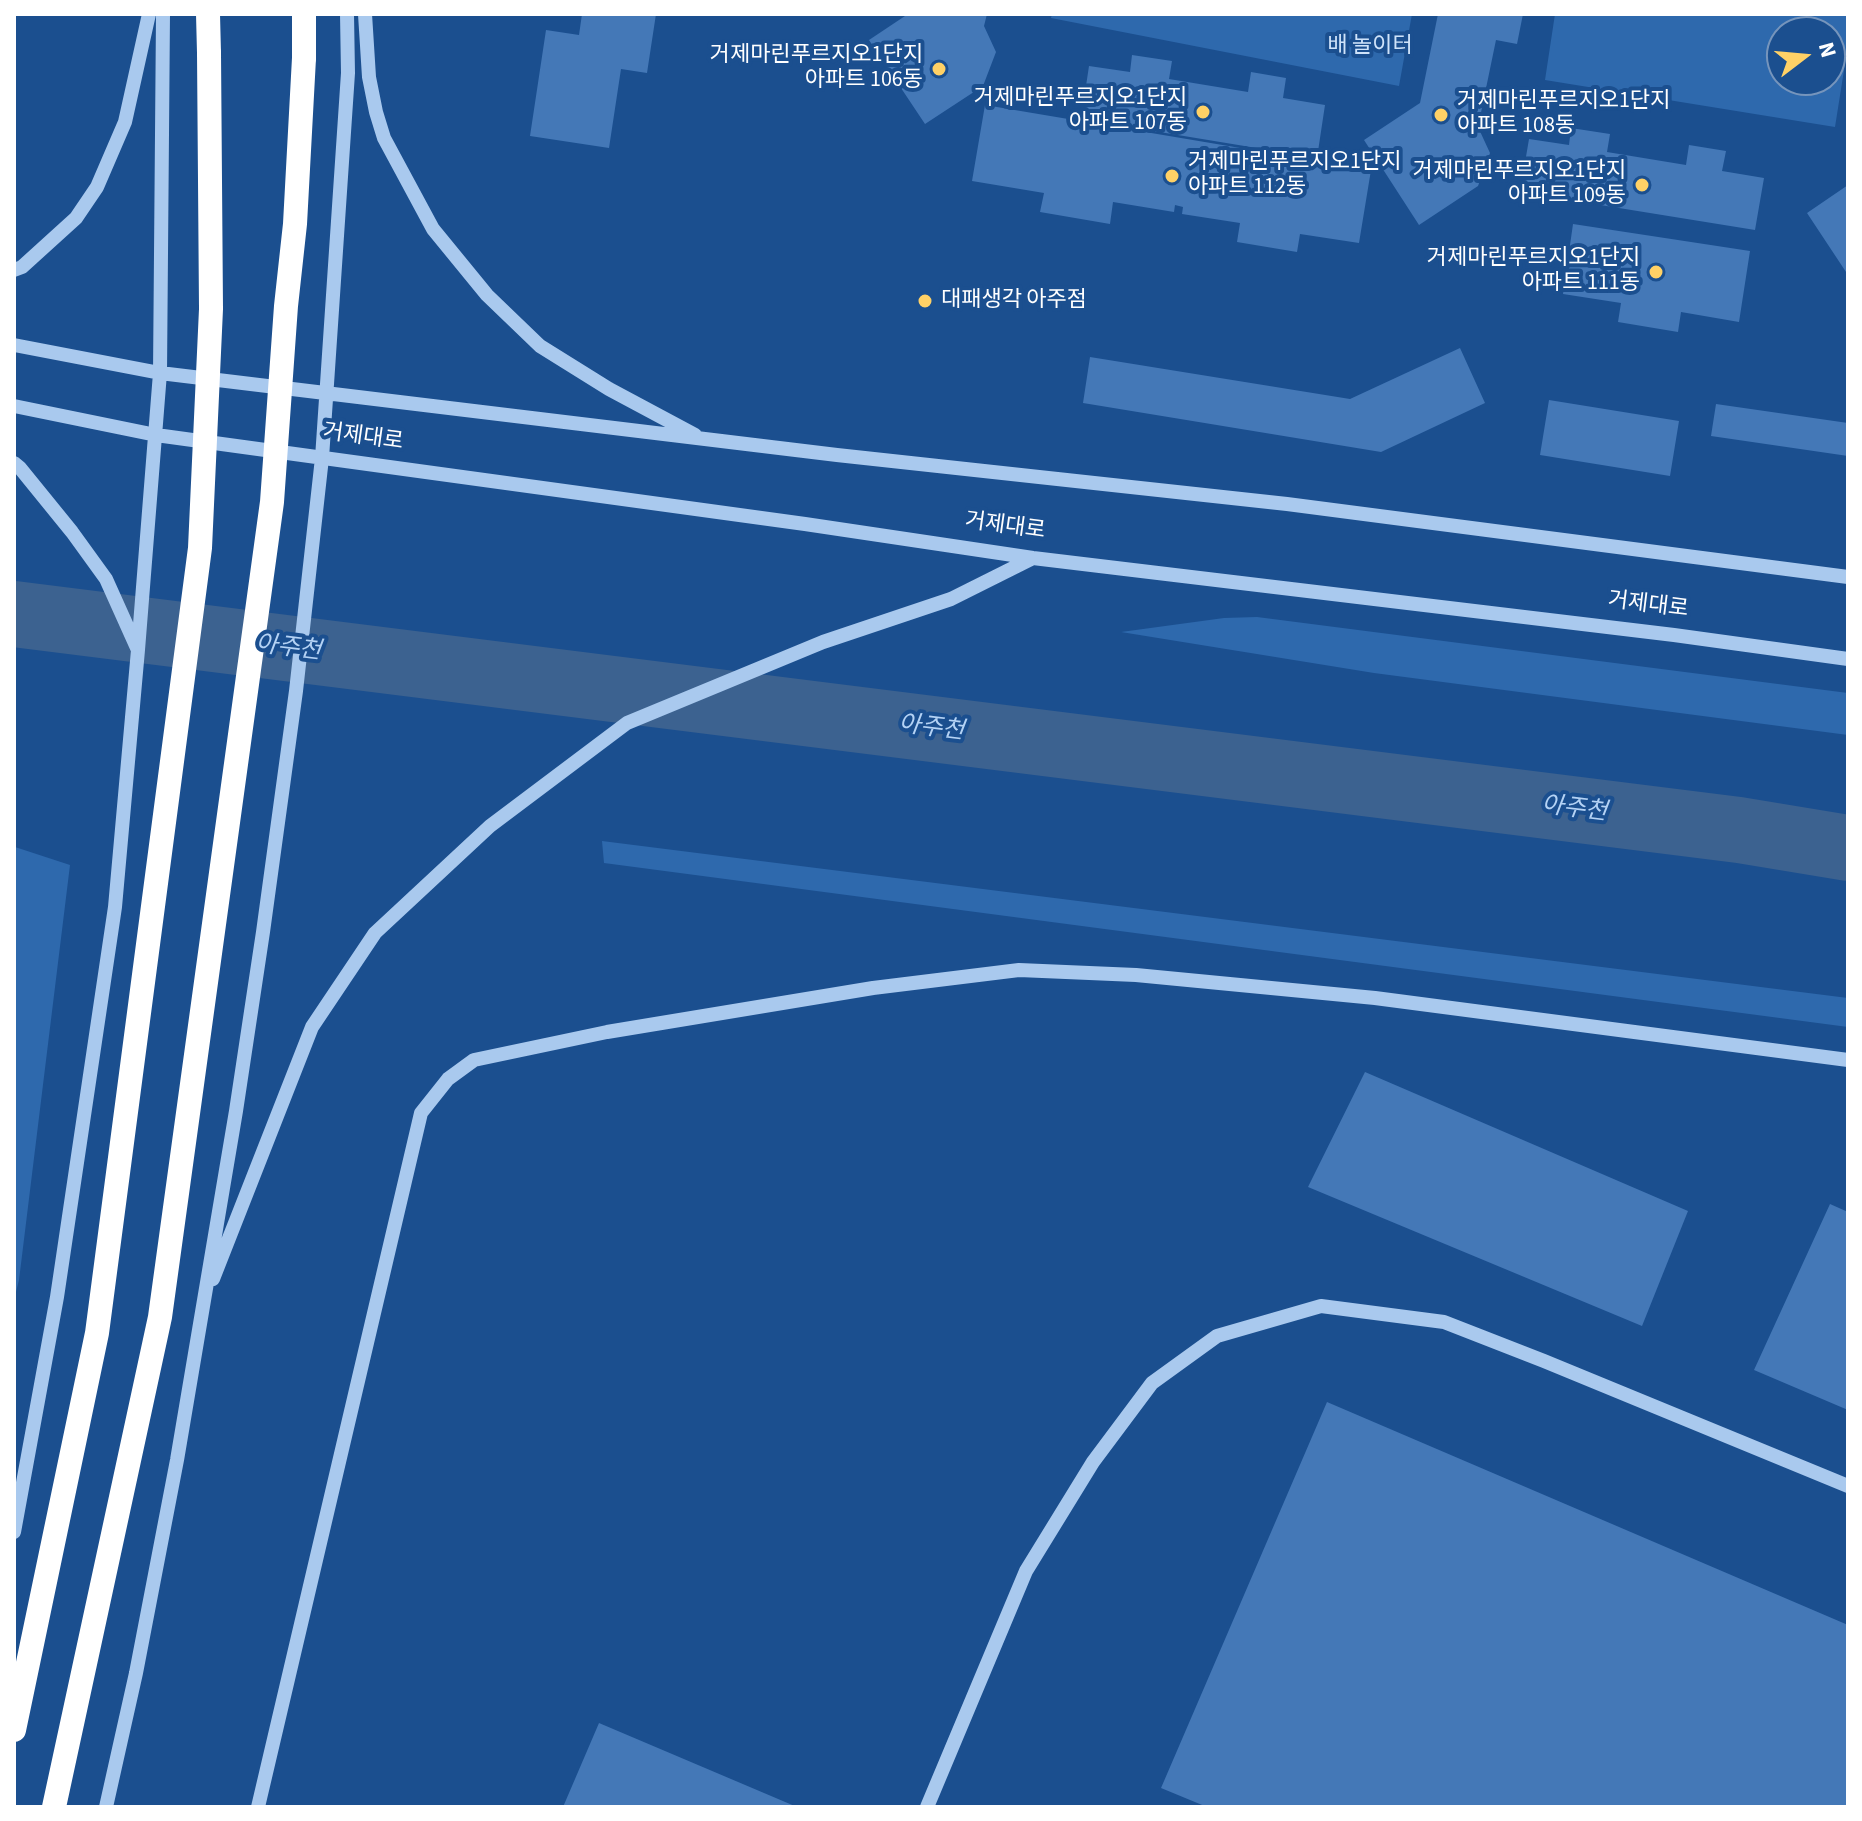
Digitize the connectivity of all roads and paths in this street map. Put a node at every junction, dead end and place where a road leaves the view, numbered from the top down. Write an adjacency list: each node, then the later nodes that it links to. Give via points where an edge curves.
1 (149, 14): 7 (street, via 125,122 97,187 76,218)
2 (163, 14): 9 (street)
3 (208, 14): 24 (highway, bridge, via 211,309 200,548 97,1333)
4 (304, 14): 25 (highway, bridge, via 295,224 272,502 160,1317)
5 (347, 14): 10 (street, via 348,73)
6 (365, 14): 13 (street, via 369,77 384,138 433,229 487,295 540,346)
7 (14, 270)
8 (14, 345): 9 (street, 거제대로)
9 (160, 373): 10 (street, 거제대로); 12 (street)
10 (327, 394): 13 (street, 거제대로); 14 (street)
11 (14, 406): 12 (street, 거제대로)
12 (156, 435): 14 (street, 거제대로); 18 (street)
13 (702, 439): 17 (street, 거제대로, via 1287,504)
14 (322, 458): 16 (street, 거제대로); 21 (street, via 263,932)
15 (14, 463): 18 (street, via 106,579)
16 (1033, 558): 19 (street, 거제대로); 21 (street, via 951,599 823,642 627,723 490,826 375,933 312,1027)
17 (1848, 577)
18 (138, 650): 23 (street, via 115,907 57,1297)
19 (1848, 659)
20 (1848, 1060): 27 (street, via 1375,998 1136,975 1019,970 873,988 474,1060 448,1079 421,1113)
21 (202, 1308): 26 (street, via 163,1536)
22 (1848, 1486): 28 (street, via 1444,1322 1321,1306 1217,1336 1152,1383 1093,1462 1026,1571)
23 (14, 1532)
24 (14, 1730)
25 (54, 1807)
26 (106, 1807)
27 (258, 1807)
28 (927, 1807)

